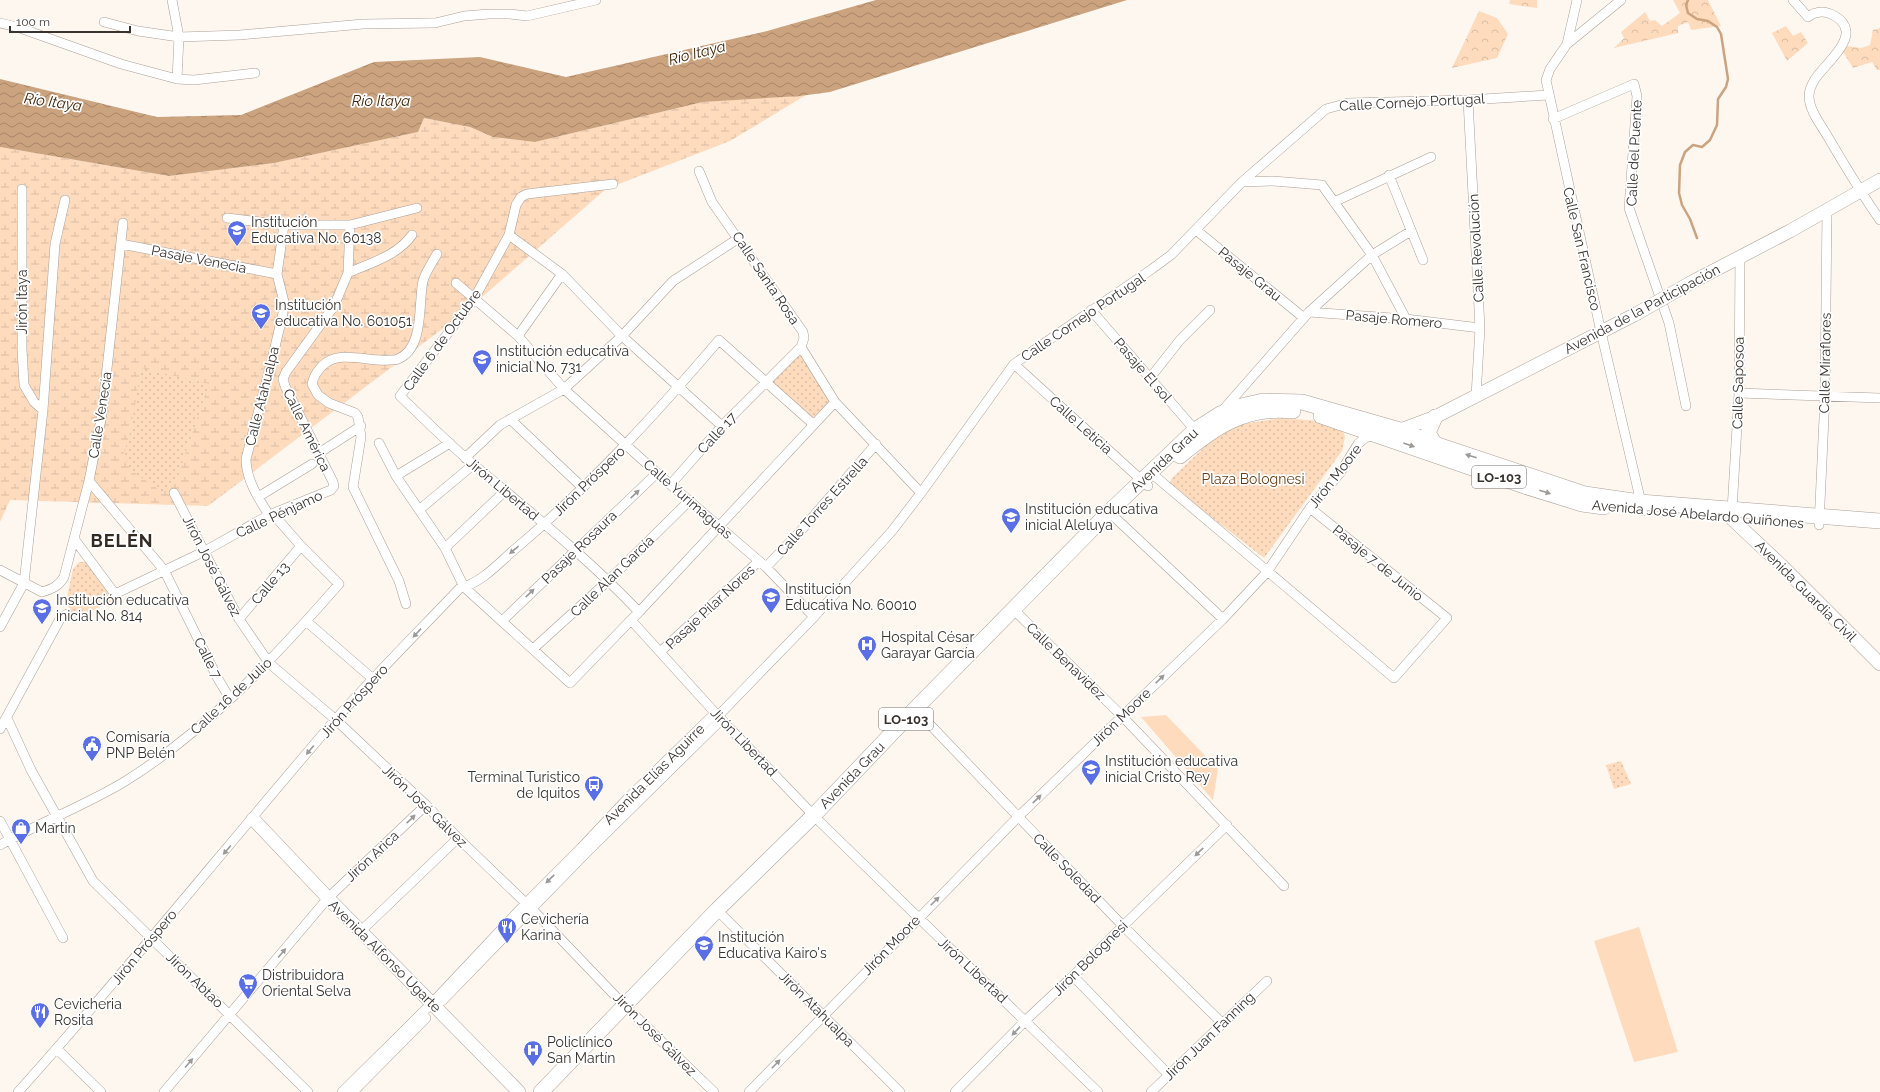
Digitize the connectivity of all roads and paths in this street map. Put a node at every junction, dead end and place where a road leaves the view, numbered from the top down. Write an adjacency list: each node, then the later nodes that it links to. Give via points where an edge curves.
1 (172, 0): 8 (street)
2 (596, 0): 8 (street, via 527,16 489,14 464,16 435,23 370,24 240,35)
3 (1577, 0): 9 (street, Calle San Francisco)
4 (1621, 0): 9 (street)
5 (1794, 0): 22 (street, via 1808,17 1817,12 1829,13 1837,17 1846,28 1845,42 1816,78 1809,96 1814,113)
6 (104, 22): 8 (street, via 138,31)
7 (0, 23): 11 (street, via 121,64)
8 (179, 36): 11 (street)
9 (1567, 44): 12 (street, Calle San Francisco, via 1550,69 1546,80)
10 (255, 74): 11 (street, via 194,80)
11 (177, 79)
12 (1548, 95): 13 (street, Calle Cornejo Portugal); 14 (street, Calle San Francisco)
13 (1468, 100): 19 (street, Calle Cornejo Portugal, via 1336,105 1326,109); 51 (street, Calle Revolución)
14 (1553, 119): 52 (street, Calle San Francisco); 68 (street, Calle del Puente, via 1634,84 1637,96 1629,208 1669,324)
15 (1431, 157): 17 (street)
16 (699, 171): 36 (street, Calle Santa Rosa, via 712,202)
17 (1389, 175): 24 (street); 33 (street)
18 (1880, 180): 22 (main road, Avenida de la Participación)
19 (1242, 182): 24 (street, via 1273,181 1322,185); 32 (street, Calle Cornejo Portugal)
20 (613, 184): 35 (street, Calle 6 de Octubre, via 527,194 516,204)
21 (22, 188): 69 (street, Jirón Itaya, via 24,386 34,402)
22 (1860, 192): 26 (main road, Avenida de la Participación); 28 (street)
23 (65, 200): 69 (street, Jirón Itaya, via 55,244 51,281)
24 (1334, 202): 39 (street)
25 (417, 208): 30 (street)
26 (1827, 210): 40 (main road, Avenida de la Participación); 64 (street, Calle Miraflores)
27 (227, 218): 31 (street)
28 (1880, 220)
29 (123, 223): 37 (street, Calle Venecia)
30 (350, 224): 31 (street); 42 (street, Calle América)
31 (284, 225): 43 (street, Calle Atahualpa)
32 (1196, 230): 47 (street, Calle Cornejo Portugal, via 1171,255); 49 (street, Pasaje Grau)
33 (1411, 231): 39 (street, Avenida Grau); 41 (street)
34 (412, 235): 42 (street, via 405,244 388,256)
35 (509, 235): 44 (street); 46 (street, Calle 6 de Octubre)
36 (739, 238): 54 (street, via 673,281); 55 (street, Calle Santa Rosa, via 803,332)
37 (121, 244): 43 (street, Pasaje Venecia); 91 (street, Calle Venecia, via 102,414)
38 (437, 254): 74 (street, via 423,282 417,335 408,351 398,360 340,357 326,362 314,374 312,384 318,395 355,413)
39 (1372, 255): 49 (street, Avenida Grau); 50 (street)
40 (1740, 257): 52 (main road, Avenida de la Participación, bridge); 61 (street, Calle Saposoa)
41 (1423, 260)
42 (348, 273): 84 (street, Calle América, via 334,306 283,379)
43 (277, 274): 98 (street, Calle Atahualpa, via 284,302 283,313 246,458 246,469)
44 (562, 274): 53 (street); 54 (street)
45 (456, 283): 46 (street, Calle Yurimaguas)
46 (474, 300): 53 (street, Calle Yurimaguas); 62 (street, Calle 6 de Octubre)
47 (1091, 310): 56 (street, Calle Cornejo Portugal); 57 (street, Pasaje El sol)
48 (1210, 310): 57 (street, via 1180,340)
49 (1306, 315): 50 (street, Pasaje Romero); 70 (street, Avenida Grau)
50 (1406, 319): 51 (street, Pasaje Romero)
51 (1480, 328): 63 (street, Calle Revolución)
52 (1601, 332): 63 (main road, Avenida de la Participación); 100 (street, Calle San Francisco)
53 (518, 336): 60 (street, Calle Yurimaguas)
54 (622, 336): 59 (street); 60 (street)
55 (801, 347): 58 (street, Calle 17); 66 (street)
56 (1014, 364): 90 (street, Calle Leticia); 97 (street, Calle Cornejo Portugal)
57 (1150, 378): 76 (street, Pasaje El sol)
58 (766, 382): 59 (street, Jirón Próspero, via 719,340); 73 (street); 75 (street, Calle 17)
59 (679, 387): 75 (street); 83 (street, Jirón Próspero)
60 (564, 389): 72 (street); 83 (street, Calle Yurimaguas)
61 (1739, 393): 64 (street); 105 (street, Calle Saposoa)
62 (400, 396): 80 (street, Jirón Libertad)
63 (1476, 396): 71 (main road, Avenida de la Participación)
64 (1825, 396): 65 (street); 106 (street, Calle Miraflores)
65 (1880, 398)
66 (835, 402): 73 (street); 81 (street)
67 (1302, 402): 70 (main road, Avenida Grau / LO-103, via 1263,401); 77 (main road, Avenida José Abelardo Quiñones / LO-103)
68 (1686, 406)
69 (43, 410): 121 (street, Jirón Itaya)
70 (1220, 414): 76 (main road, Avenida Grau / LO-103)
71 (1435, 417): 77 (main road, Avenida de la Participación); 82 (main road, via 1428,433)
72 (510, 419): 85 (street, via 500,425); 94 (street)
73 (813, 424): 109 (street)
74 (361, 426): 84 (street); 124 (street, via 353,488 399,581)
75 (722, 426): 92 (street, Calle 17)
76 (1195, 430): 90 (main road, Avenida Grau / LO-103)
77 (1400, 430): 78 (street, Jirón Moore); 82 (main road, Avenida José Abelardo Quiñones / LO-103)
78 (1376, 434): 90 (main road, Avenida José Abelardo Quiñones / LO-103, via 1312,413 1288,411 1240,416 1216,427); 100 (main road, Avenida José Abelardo Quiñones / LO-103, one-way to 100, via 1582,504); 101 (street, Jirón Moore, via 1358,444 1333,482)
79 (379, 443): 89 (street)
80 (450, 443): 85 (street, Jirón Libertad); 89 (street)
81 (876, 444): 97 (street); 116 (street, Calle Torres Estrella, via 797,535)
82 (1435, 444): 100 (main road, Avenida José Abelardo Quiñones / LO-103, one-way to 82, via 1585,494)
83 (626, 446): 88 (street, Calle Yurimaguas); 94 (street, Jirón Próspero)
84 (319, 453): 93 (street, Calle América)
85 (466, 458): 87 (street, Jirón Libertad)
86 (312, 464): 98 (street)
87 (474, 464): 95 (street, Jirón Libertad); 102 (street)
88 (657, 473): 92 (street, Calle Yurimaguas); 114 (street, Pasaje Rosaura, one-way to 88)
89 (396, 476): 102 (street)
90 (1149, 479): 104 (main road, Avenida Grau / LO-103); 119 (street, Calle Leticia)
91 (89, 480): 111 (street, Calle Venecia); 118 (street, Calle 7)
92 (671, 484): 99 (street, Calle Yurimaguas)
93 (334, 486): 103 (street, Calle Pénjamo, via 331,490)
94 (583, 488): 108 (street, Jirón Próspero)
95 (506, 490): 108 (street, Jirón Libertad); 113 (street)
96 (174, 493): 115 (street, Jirón José Gálvez)
97 (921, 493): 128 (street, Calle Cornejo Portugal, via 892,531)
98 (258, 497): 103 (street, Calle Atahualpa)
99 (690, 501): 109 (street, Calle Yurimaguas); 120 (street, Calle Alan García)
100 (1642, 507): 105 (main road, Avenida José Abelardo Quiñones / LO-103)
101 (1310, 508): 119 (street, Jirón Moore); 139 (street, Pasaje 7 de Junio, via 1447,618)
102 (419, 510): 113 (street)
103 (271, 514): 112 (street, Calle Atahualpa); 115 (street, Calle Pénjamo)
104 (1112, 515): 126 (main road, Avenida Grau / LO-103); 129 (street)
105 (1732, 515): 106 (main road, Avenida José Abelardo Quiñones / LO-103); 138 (main road, Avenida Guardia Civil)
106 (1819, 521): 107 (main road, Avenida José Abelardo Quiñones / LO-103); 110 (main road, Avenida José Abelardo Quiñones / LO-103)
107 (1880, 521)
108 (544, 525): 114 (street, Jirón Libertad); 123 (street, Jirón Próspero, one-way to 123, via 475,583)
109 (720, 527): 116 (street, Calle Yurimaguas); 125 (street)
110 (1880, 530)
111 (75, 540): 118 (street, Calle Pénjamo, via 115,594); 121 (street, Calle Venecia, via 60,583 42,592)
112 (301, 546): 122 (street, Calle Atahualpa); 130 (street, Calle 13)
113 (445, 548): 123 (street)
114 (575, 550): 120 (street, Jirón Libertad); 133 (street, Pasaje Rosaura, one-way to 114)
115 (203, 552): 118 (street, Calle Pénjamo); 130 (street, Jirón José Gálvez)
116 (763, 564): 128 (street, Calle Yurimaguas); 136 (street, Pasaje Pilar Nores)
117 (0, 570): 121 (street)
118 (164, 570): 141 (street, Calle 7)
119 (1267, 572): 129 (street, Jirón Moore); 139 (street, Calle Leticia)
120 (609, 580): 125 (street, Jirón Libertad); 135 (street, Calle Alan García)
121 (24, 583): 134 (street)
122 (339, 584): 132 (street, Calle 16 de Julio)
123 (464, 587): 133 (street); 140 (street, Jirón Próspero, one-way to 140, via 460,588)
124 (406, 604)
125 (639, 612): 131 (street)
126 (1016, 612): 142 (main road, Avenida Grau / LO-103); 144 (street, Calle Benavidez)
127 (67, 614): 145 (street, via 60,619)
128 (814, 617): 143 (street, Calle Cornejo Portugal)
129 (1223, 619): 144 (street, Jirón Moore, one-way to 129)
130 (239, 620): 137 (street, Jirón José Gálvez)
131 (631, 620): 135 (street, via 570,683); 136 (street, Jirón Libertad)
132 (306, 621): 137 (street, Calle 16 de Julio); 140 (street)
133 (502, 621): 135 (street)
134 (0, 627)
135 (533, 649)
136 (660, 652): 143 (street, Jirón Libertad)
137 (269, 662): 141 (street, Calle 16 de Julio); 146 (street, Jirón José Gálvez)
138 (1880, 664)
139 (1394, 678)
140 (373, 679): 146 (street, Jirón Próspero)
141 (230, 699): 149 (street, Calle 16 de Julio, via 192,734 146,768 100,796)
142 (918, 712): 150 (street, Calle Soledad); 152 (main road, Avenida Grau / LO-103)
143 (718, 716): 152 (street, Jirón Libertad); 160 (street, Avenida Elías Aguirre, via 717,724 617,816)
144 (1122, 716): 150 (street, Jirón Moore, one-way to 144); 154 (street, Calle Benavidez)
145 (7, 718): 147 (street); 149 (street, Jirón Abtao)
146 (336, 720): 148 (street, Jirón José Gálvez); 151 (street, Jirón Próspero, one-way to 151)
147 (0, 729)
148 (426, 805): 155 (street, Jirón José Gálvez); 159 (street, Jirón Arica, one-way to 148)
149 (56, 817): 156 (street, Calle 16 de Julio); 166 (street, Jirón Abtao, via 93,881)
150 (1018, 818): 162 (street, Jirón Moore, one-way to 150); 163 (street, Calle Soledad)
151 (253, 819): 159 (main road, Avenida Alfonso Ugarte); 166 (street, Jirón Próspero, one-way to 166)
152 (817, 819): 161 (main road, Avenida Grau / LO-103); 162 (street, Jirón Libertad)
153 (0, 821): 156 (street)
154 (1227, 825): 158 (street, Calle Benavidez); 163 (street, Jirón Bolognesi, one-way to 163)
155 (458, 838): 160 (street, Jirón José Gálvez); 164 (street)
156 (9, 840): 157 (street, Calle 16 de Julio); 165 (street)
157 (0, 845)
158 (1284, 886)
159 (328, 898): 164 (main road, Avenida Alfonso Ugarte); 171 (street, Jirón Arica, one-way to 159)
160 (529, 906): 169 (street, Avenida Elías Aguirre); 170 (street, Jirón José Gálvez)
161 (720, 913): 170 (main road, Avenida Grau / LO-103); 172 (street, Jirón Atahualpa)
162 (918, 918): 172 (street, Jirón Moore); 173 (street, Jirón Libertad)
163 (1123, 926): 167 (street, Jirón Bolognesi); 174 (street, Calle Soledad)
164 (361, 932): 169 (main road, Avenida Alfonso Ugarte)
165 (63, 938)
166 (152, 938): 171 (street, Jirón Abtao); 175 (street, Jirón Próspero)
167 (1073, 976): 173 (street, Jirón Bolognesi); 176 (street)
168 (1267, 980): 174 (street, Jirón Juan Fanning)
169 (434, 1005): 181 (street, Avenida Elías Aguirre); 182 (street, Avenida Elías Aguirre); 183 (main road, Avenida Alfonso Ugarte)
170 (628, 1008): 184 (main road, Avenida Grau / LO-103); 185 (main road, Avenida Grau / LO-103); 186 (street, Jirón José Gálvez)
171 (230, 1015): 179 (street, Jirón Arica, one-way to 171); 180 (street, Jirón Abtao)
172 (824, 1015): 187 (street, Jirón Moore, one-way to 172); 188 (street, Jirón Atahualpa)
173 (1026, 1020): 189 (street, Jirón Bolognesi, one-way to 189); 190 (street, Jirón Libertad)
174 (1222, 1023): 176 (street, Jirón Juan Fanning)
175 (57, 1049): 177 (street, Jirón Próspero); 178 (street)
176 (1168, 1074): 191 (street, Jirón Juan Fanning)
177 (18, 1092)
178 (101, 1092)
179 (164, 1092)
180 (308, 1092)
181 (342, 1092)
182 (353, 1092)
183 (519, 1092)
184 (541, 1092)
185 (554, 1092)
186 (714, 1092)
187 (749, 1092)
188 (900, 1092)
189 (955, 1092)
190 (1098, 1092)
191 (1151, 1092)

